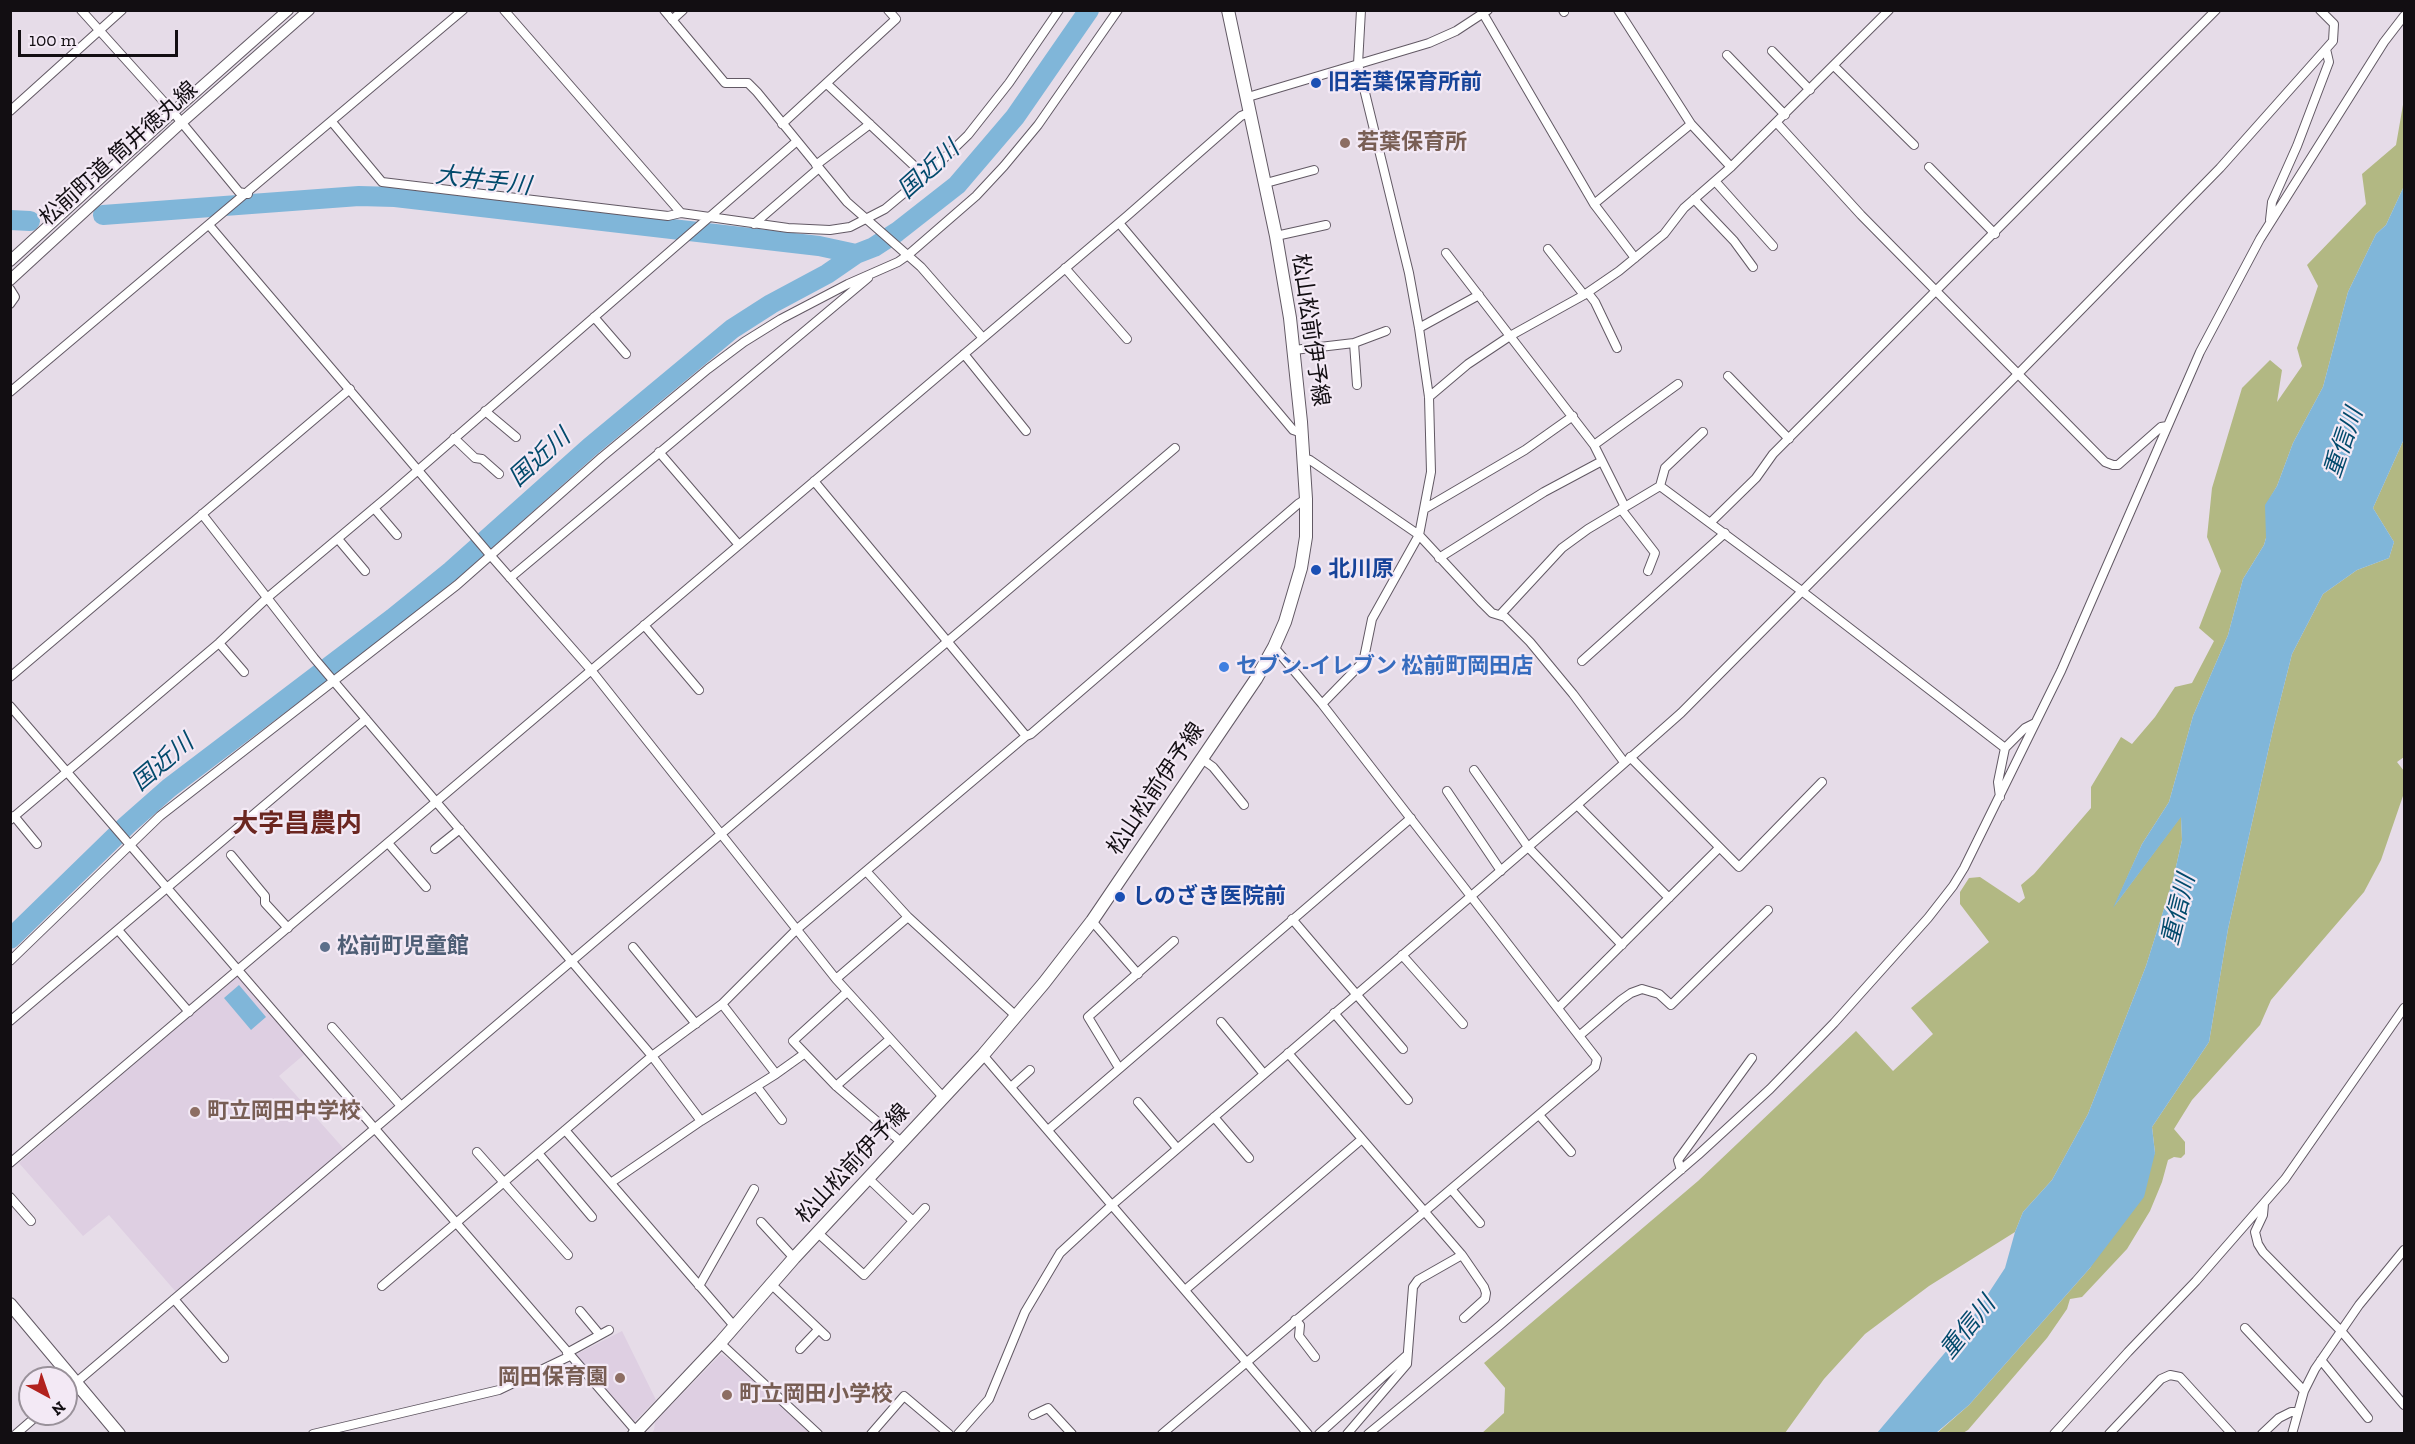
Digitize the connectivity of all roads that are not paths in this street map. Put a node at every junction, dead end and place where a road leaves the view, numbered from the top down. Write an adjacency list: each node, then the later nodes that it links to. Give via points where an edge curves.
1 (81, 10): 21 (street)
2 (122, 10): 21 (street)
3 (288, 10): 31 (street, 松前町道 筒井徳丸線)
4 (309, 10): 34 (street, 松前町道 筒井徳丸線)
5 (463, 10): 35 (street)
6 (504, 10): 52 (street)
7 (664, 10): 20 (street)
8 (683, 10): 20 (street)
9 (888, 10): 27 (street, via 896,19)
10 (1059, 10): 46 (street, via 968,135)
11 (1118, 10): 64 (street, via 1038,125 1004,166 976,196)
12 (1228, 10): 29 (main road, 松山松前伊予線)
13 (1361, 10): 25 (street)
14 (1618, 10): 39 (street)
15 (1889, 10): 26 (street)
16 (2216, 10): 60 (street)
17 (2320, 10): 22 (street, via 2334,24 2333,40)
18 (1484, 12): 25 (street, via 1429,43); 51 (street)
19 (2404, 16): 58 (street)
20 (672, 20): 37 (street, via 725,83 748,83)
21 (100, 31): 30 (street); 31 (street)
22 (2326, 49): 58 (street, via 2329,62 2272,202); 88 (street, via 2220,168)
23 (1772, 51): 28 (street)
24 (1727, 55): 33 (street)
25 (1358, 64): 29 (street); 78 (street)
26 (1834, 66): 28 (street); 41 (street)
27 (827, 84): 37 (street); 38 (street)
28 (1810, 90): 33 (street)
29 (1248, 97): 32 (main road, 松山松前伊予線)
30 (10, 111)
31 (173, 112): 34 (street); 67 (street, 松前町道 筒井徳丸線)
32 (1251, 112): 48 (main road, 松山松前伊予線); 56 (street, via 1241,116)
33 (1785, 115): 36 (street)
34 (182, 122): 49 (street, via 239,192); 71 (street, 松前町道 筒井徳丸線)
35 (332, 122): 49 (street); 52 (street, via 382,182 668,216)
36 (1777, 123): 43 (street); 73 (street)
37 (782, 124): 40 (street)
38 (870, 124): 42 (street); 46 (street)
39 (1691, 124): 43 (street); 51 (street)
40 (797, 141): 42 (street); 53 (street)
41 (1914, 145)
42 (818, 166): 54 (street, via 847,202); 57 (street)
43 (1731, 167): 47 (street)
44 (1929, 167): 60 (street)
45 (1314, 170): 48 (street)
46 (925, 176): 54 (street)
47 (1715, 181): 50 (street); 62 (street)
48 (1266, 183): 61 (main road, 松山松前伊予線)
49 (246, 195): 55 (street)
50 (1694, 199): 66 (street, via 1664,234); 68 (street)
51 (1594, 204): 66 (street)
52 (681, 213): 53 (street)
53 (707, 219): 57 (street); 77 (street)
54 (869, 221): 57 (street, via 830,230); 64 (street)
55 (213, 223): 92 (street); 93 (street)
56 (1119, 223): 69 (street); 100 (street, via 1293,430)
57 (754, 224)
58 (2270, 224): 97 (street, via 2200,352)
59 (1326, 225): 61 (street)
60 (1995, 234): 73 (street)
61 (1276, 236): 85 (main road, 松山松前伊予線)
62 (1773, 246)
63 (1548, 249): 74 (street)
64 (906, 253): 70 (street, via 898,262); 81 (street)
65 (1446, 253): 75 (street)
66 (1635, 258): 74 (street)
67 (10, 261)
68 (1753, 267)
69 (1065, 268): 81 (street); 82 (street)
70 (876, 272): 106 (street); 124 (street, via 744,342 602,457)
71 (10, 280)
72 (10, 289): 76 (street, via 15,297)
73 (1936, 292): 88 (street); 103 (street)
74 (1586, 294): 80 (street); 84 (street, via 1595,302)
75 (1479, 295): 78 (street); 80 (street)
76 (10, 304)
77 (594, 317): 86 (street); 95 (street)
78 (1419, 328): 94 (street)
79 (1386, 331): 83 (street)
80 (1510, 336): 94 (street); 96 (street)
81 (983, 338): 87 (street)
82 (1127, 339)
83 (1354, 343): 85 (street); 91 (street)
84 (1617, 348)
85 (1294, 350): 100 (main road, 松山松前伊予線)
86 (626, 354)
87 (964, 354): 98 (street); 111 (street)
88 (2018, 374): 97 (street, via 2105,462 2113,465); 129 (street)
89 (1728, 376): 103 (street)
90 (1678, 384): 104 (street)
91 (1357, 385)
92 (350, 389): 109 (street); 117 (street)
93 (10, 392)
94 (1429, 397): 115 (street, via 1431,472)
95 (485, 411): 101 (street); 102 (street)
96 (1573, 416): 104 (street); 115 (street, via 1525,450)
97 (2167, 426): 145 (street)
98 (1026, 430)
99 (1703, 432): 112 (street, via 1665,468)
100 (1302, 434): 107 (main road, 松山松前伊予線)
101 (516, 437)
102 (454, 438): 109 (street); 110 (street)
103 (1789, 439): 118 (street)
104 (1594, 445): 108 (street)
105 (1175, 448): 133 (street)
106 (659, 452): 123 (street); 128 (street)
107 (1304, 458): 113 (main road, 松山松前伊予線); 121 (street)
108 (1602, 461): 116 (street); 125 (street, via 1544,492)
109 (418, 469): 114 (street); 124 (street)
110 (499, 474)
111 (814, 482): 123 (street); 133 (street)
112 (1660, 486): 116 (street); 118 (street)
113 (1306, 499): 135 (main road, 松山松前伊予線, via 1301,568); 146 (street)
114 (374, 508): 120 (street); 122 (street)
115 (1426, 508): 121 (street)
116 (1623, 508): 127 (street, via 1655,553); 131 (street, via 1562,548)
117 (202, 514): 130 (street); 139 (street)
118 (1711, 522): 119 (street)
119 (1725, 533): 129 (street); 136 (street)
120 (397, 535)
121 (1419, 535): 125 (street); 142 (street, via 1372,619 1360,665)
122 (338, 539): 126 (street); 130 (street)
123 (739, 545): 132 (street)
124 (490, 555): 128 (street); 140 (street, via 399,632)
125 (1439, 558): 131 (street, via 1492,613)
126 (365, 571)
127 (1648, 571)
128 (510, 578): 137 (street)
129 (1803, 592): 147 (street); 149 (street, via 1681,713)
130 (267, 598): 134 (street); 140 (street)
131 (1500, 615): 149 (street, via 1530,642)
132 (644, 625): 137 (street); 141 (street)
133 (947, 641): 146 (street); 161 (street)
134 (219, 643): 138 (street); 151 (street)
135 (1274, 647): 142 (street); 148 (main road, 松山松前伊予線)
136 (1582, 661)
137 (591, 670): 155 (street); 161 (street)
138 (244, 672)
139 (10, 677)
140 (332, 680): 144 (street); 164 (street)
141 (699, 690)
142 (1322, 704): 159 (street)
143 (10, 706): 151 (street)
144 (366, 719): 155 (street); 172 (street)
145 (2036, 722): 147 (street); 154 (street)
146 (1026, 736): 169 (street)
147 (2006, 748): 154 (street, via 1998,782)
148 (1202, 759): 156 (street); 178 (main road, 松山松前伊予線)
149 (1627, 760): 157 (street); 166 (street)
150 (1474, 770): 165 (street)
151 (67, 772): 158 (street); 164 (street)
152 (1822, 782): 166 (street, via 1739,867)
153 (1448, 791): 170 (street)
154 (2000, 797): 238 (street, via 1964,868 1928,918 1770,1089)
155 (437, 802): 160 (street); 162 (street)
156 (1244, 805)
157 (1577, 805): 165 (street); 174 (street)
158 (12, 818): 163 (street)
159 (1411, 818): 173 (street); 177 (street)
160 (460, 829): 167 (street); 186 (street)
161 (721, 834): 181 (street); 186 (street)
162 (388, 843): 171 (street); 179 (street)
163 (37, 844)
164 (128, 844): 172 (street); 187 (street)
165 (1528, 847): 170 (street); 183 (street)
166 (1719, 848): 174 (street)
167 (435, 849)
168 (231, 855): 179 (street)
169 (866, 871): 176 (street); 181 (street)
170 (1501, 871): 173 (street)
171 (426, 887)
172 (166, 889): 180 (street); 188 (street)
173 (1471, 896): 185 (street); 194 (street)
174 (1669, 898): 183 (street)
175 (1768, 910): 204 (street, via 1671,1005 1659,994 1642,989 1621,1000)
176 (908, 917): 190 (street); 198 (street)
177 (1292, 919): 192 (street); 212 (street)
178 (1092, 921): 189 (street); 198 (main road, 松山松前伊予線)
179 (288, 928): 188 (street)
180 (118, 930): 196 (street); 199 (street)
181 (796, 930): 190 (street); 193 (street)
182 (1174, 942): 189 (street)
183 (1622, 945): 194 (street)
184 (633, 947): 201 (street)
185 (1402, 955): 192 (street); 202 (street)
186 (572, 960): 210 (street); 222 (street)
187 (10, 961)
188 (238, 970): 196 (street); 227 (street)
189 (1138, 974): 212 (street, via 1089,1017)
190 (836, 979): 191 (street)
191 (848, 992): 205 (street); 208 (street, via 793,1041)
192 (1357, 993): 197 (street); 206 (street)
193 (722, 1004): 201 (street); 214 (street)
194 (1558, 1008): 204 (street)
195 (2404, 1008): 245 (street, via 2302,1156)
196 (189, 1012): 237 (street)
197 (1334, 1013): 207 (street); 220 (street)
198 (1016, 1016): 209 (main road, 松山松前伊予線)
199 (10, 1021)
200 (1221, 1022): 215 (street)
201 (696, 1024): 210 (street)
202 (1463, 1024)
203 (332, 1027): 222 (street)
204 (1579, 1036): 223 (street, via 1597,1059 1595,1067)
205 (890, 1038): 216 (street); 219 (street)
206 (1403, 1048)
207 (1288, 1053): 215 (street); 230 (street)
208 (804, 1054): 214 (street); 216 (street)
209 (983, 1054): 218 (street); 219 (main road, 松山松前伊予線)
210 (652, 1056): 226 (street); 228 (street)
211 (1752, 1058): 238 (street, via 1678,1160)
212 (1119, 1068): 229 (street)
213 (1030, 1070): 218 (street)
214 (776, 1074): 217 (street)
215 (1264, 1074): 224 (street)
216 (836, 1086): 231 (street)
217 (757, 1087): 225 (street); 226 (street)
218 (1011, 1087): 229 (street)
219 (944, 1097): 231 (main road, 松山松前伊予線)
220 (1408, 1100)
221 (1138, 1102): 232 (street)
222 (401, 1106): 227 (street)
223 (1539, 1115): 234 (street); 243 (street)
224 (1214, 1117): 232 (street); 236 (street)
225 (782, 1120)
226 (701, 1121): 241 (street)
227 (375, 1128): 253 (street); 264 (street)
228 (565, 1130): 235 (street); 241 (street)
229 (1048, 1130): 246 (street)
230 (1362, 1139): 248 (street); 263 (street)
231 (902, 1142): 239 (main road, 松山松前伊予線)
232 (1177, 1148): 246 (street)
233 (477, 1152): 240 (street)
234 (1571, 1152)
235 (538, 1153): 240 (street); 249 (street)
236 (1249, 1158)
237 (10, 1163)
238 (1681, 1170): 304 (street)
239 (868, 1178): 251 (street); 255 (main road, 松山松前伊予線)
240 (504, 1182): 253 (street); 257 (street)
241 (612, 1182): 262 (street)
242 (754, 1189): 262 (street)
243 (1451, 1189): 248 (street); 254 (street)
244 (10, 1197): 250 (street)
245 (2264, 1204): 273 (street, via 2255,1232 2258,1244 2268,1260); 305 (street)
246 (1112, 1205): 263 (street); 293 (street, via 1051,1265 989,1399)
247 (925, 1208): 251 (street)
248 (1424, 1212): 258 (street); 268 (street)
249 (592, 1217)
250 (31, 1221)
251 (913, 1221): 255 (street, via 864,1275)
252 (761, 1222): 259 (street)
253 (456, 1223): 261 (street); 278 (street)
254 (1480, 1223)
255 (818, 1233): 259 (main road, 松山松前伊予線)
256 (2404, 1250): 273 (street)
257 (568, 1255)
258 (1462, 1255): 267 (street, via 1486,1293 1485,1299); 279 (street, via 1418,1280 1413,1287)
259 (794, 1258): 260 (main road, 松山松前伊予線)
260 (771, 1284): 269 (main road, 松山松前伊予線); 272 (street)
261 (382, 1286)
262 (699, 1286): 269 (street)
263 (1185, 1290): 283 (street)
264 (174, 1299): 281 (street); 285 (street)
265 (10, 1304): 284 (main road)
266 (580, 1311): 274 (street)
267 (1464, 1318)
268 (1295, 1320): 280 (street, via 1300,1325 1299,1336); 283 (street)
269 (735, 1327): 276 (main road, 松山松前伊予線)
270 (2245, 1328): 287 (street)
271 (609, 1330): 274 (street)
272 (818, 1330): 275 (street); 277 (street)
273 (2342, 1332): 282 (street); 288 (street)
274 (600, 1335): 278 (street)
275 (826, 1336)
276 (720, 1343): 292 (main road, 松山松前伊予線); 296 (street)
277 (800, 1349)
278 (568, 1354): 292 (street); 295 (street, via 498,1390)
279 (1406, 1356): 302 (street); 303 (street, via 1407,1364)
280 (1315, 1357)
281 (224, 1358)
282 (2320, 1360): 287 (street); 291 (street)
283 (1247, 1361): 300 (street); 301 (street)
284 (63, 1366)
285 (78, 1381)
286 (78, 1383): 294 (main road)
287 (2304, 1391): 289 (street)
288 (2404, 1405)
289 (2297, 1412): 308 (street, via 2279,1418); 309 (street)
290 (1033, 1415): 299 (street, via 1048,1408)
291 (2368, 1418)
292 (635, 1432)
293 (964, 1432)
294 (119, 1434)
295 (313, 1434)
296 (818, 1434)
297 (871, 1434): 298 (street, via 904,1396)
298 (949, 1434)
299 (1072, 1434)
300 (1162, 1434)
301 (1308, 1434)
302 (1319, 1434)
303 (1347, 1434)
304 (1368, 1434)
305 (2054, 1434)
306 (2109, 1434): 307 (street, via 2161,1379 2170,1375 2180,1377)
307 (2232, 1434)
308 (2262, 1434)
309 (2292, 1434)

